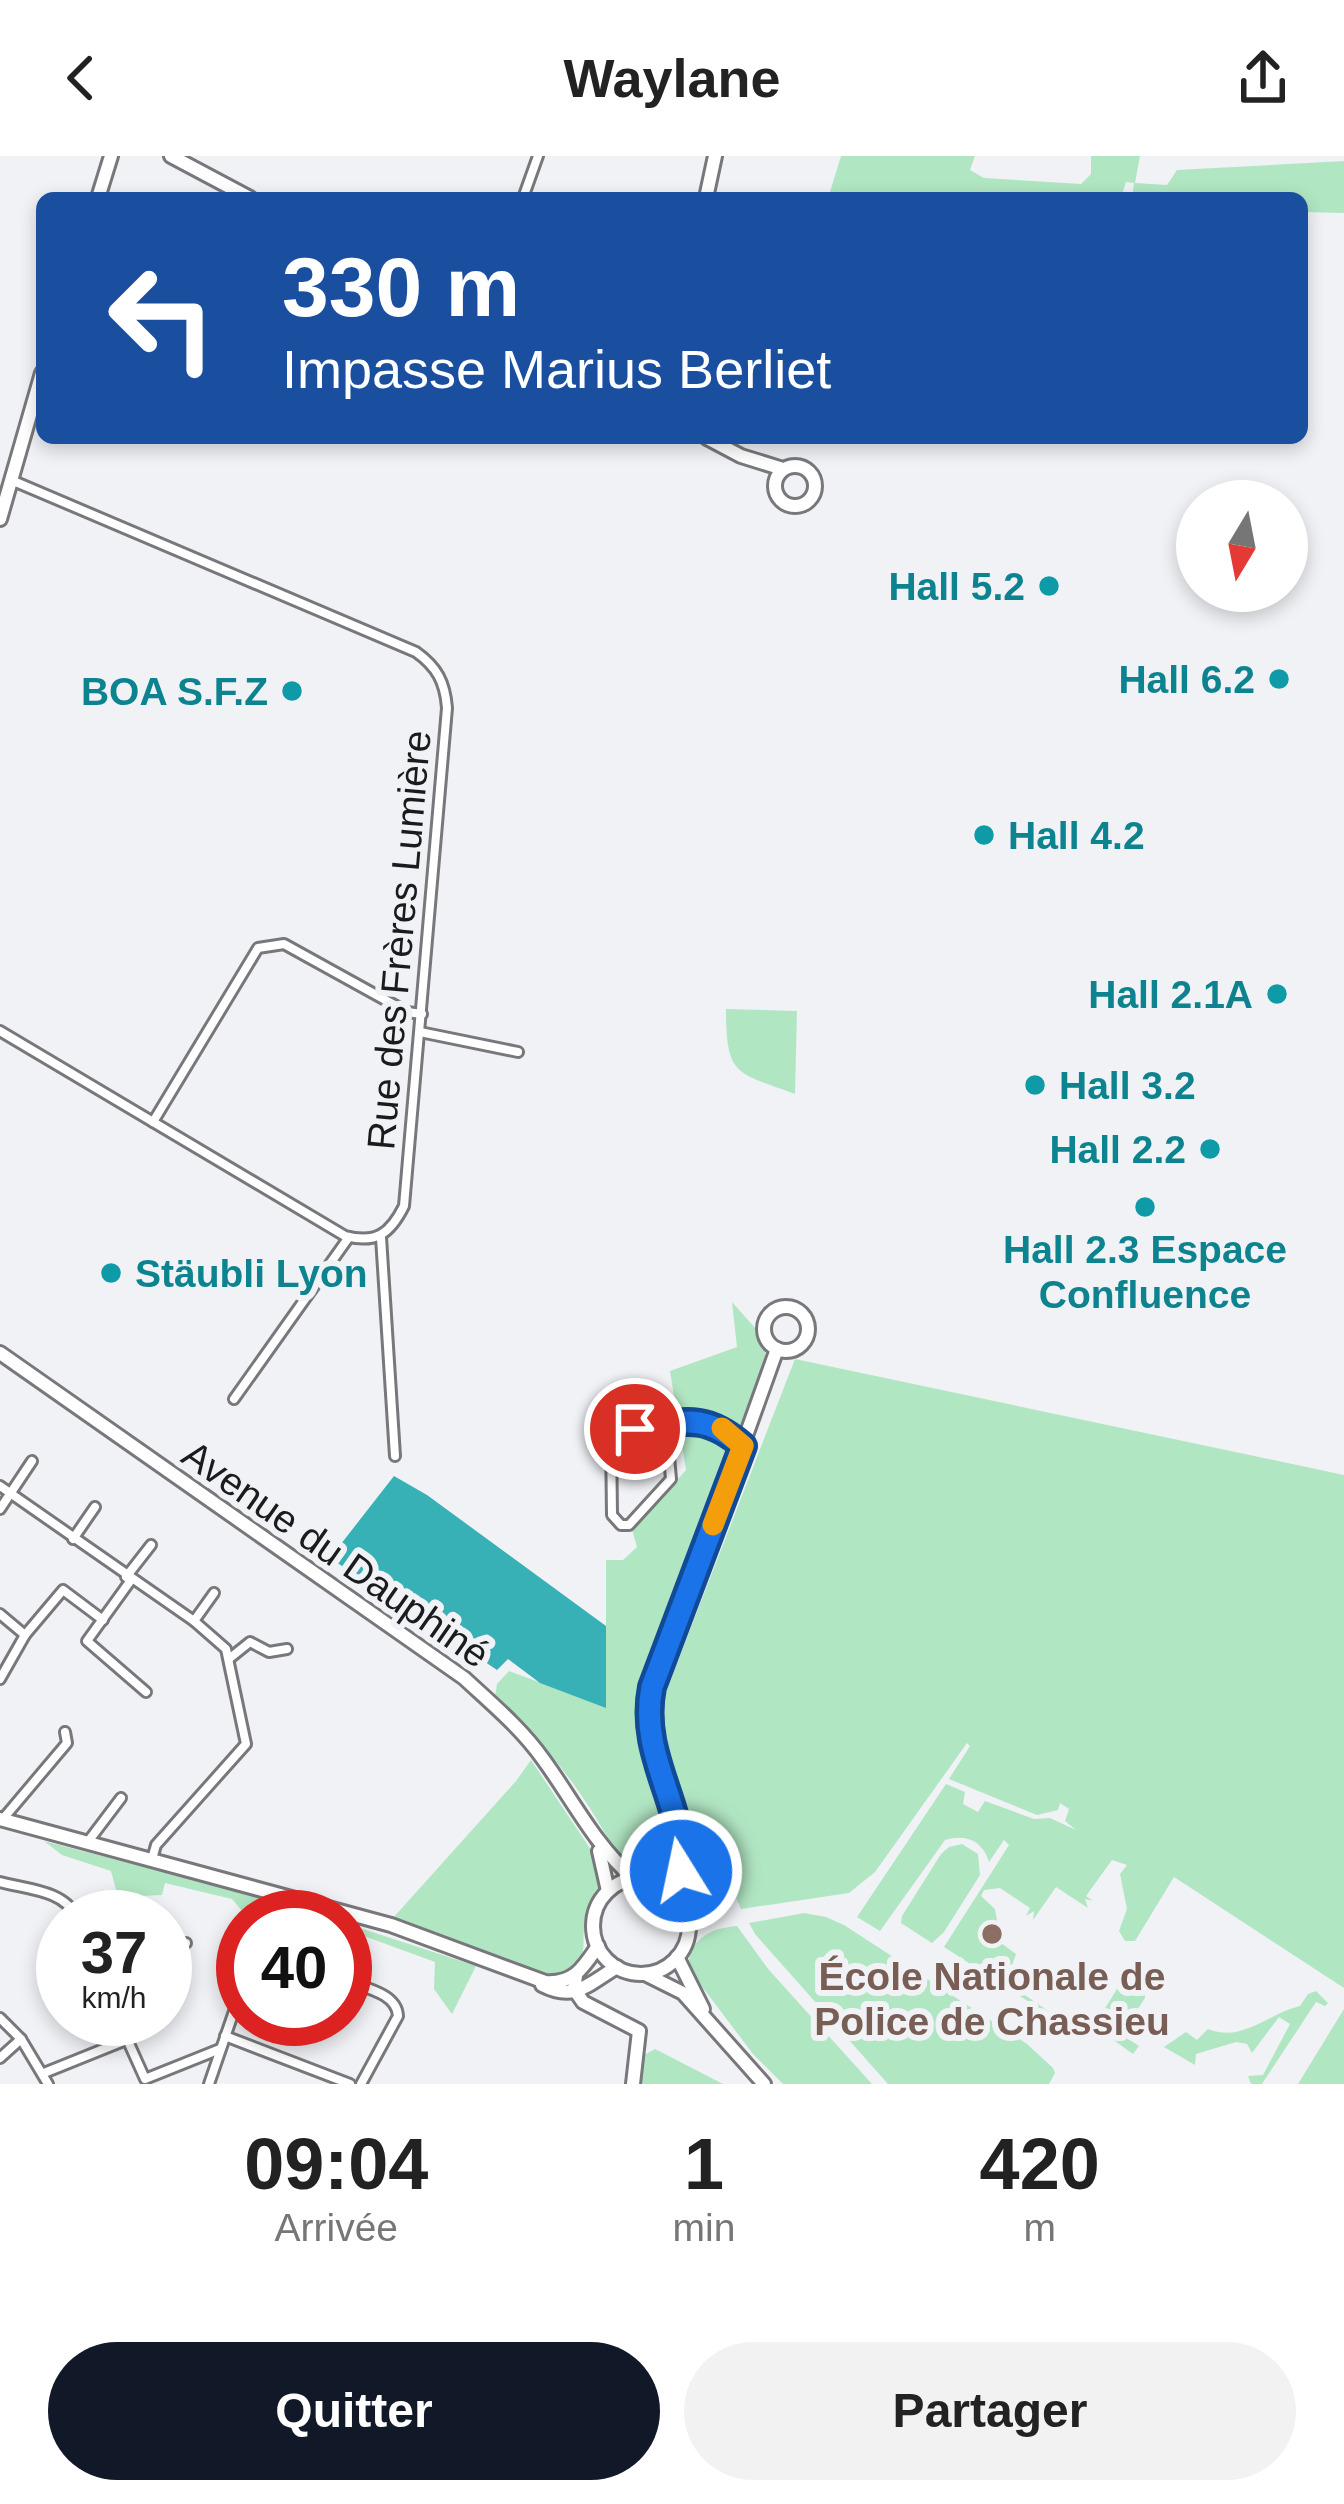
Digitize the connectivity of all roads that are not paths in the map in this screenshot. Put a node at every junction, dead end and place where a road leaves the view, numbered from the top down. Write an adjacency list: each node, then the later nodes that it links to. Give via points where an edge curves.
1 (111, 156): 5 (street)
2 (171, 156): 6 (street)
3 (538, 156): 7 (street)
4 (715, 156): 8 (street)
5 (100, 192)
6 (239, 192)
7 (525, 192)
8 (707, 192)
9 (36, 395): 13 (street)
10 (718, 444): 11 (street)
11 (741, 456): 12 (street); 14 (street)
12 (783, 469): 14 (street); 14 (street, via 805,468 815,492 794,506)
13 (11, 480): 15 (street); 16 (street, Rue des Frères Lumière, via 430,662 447,708)
14 (775, 488)
15 (0, 519)
16 (422, 1014): 18 (street, Rue des Frères Lumière); 20 (street, via 284,944 259,948)
17 (0, 1030): 20 (street)
18 (420, 1032): 19 (street); 22 (street, Rue des Frères Lumière, via 408,1194)
19 (518, 1052)
20 (153, 1122): 21 (street)
21 (349, 1237): 22 (street); 25 (street)
22 (381, 1237): 28 (street)
23 (777, 1349): 27 (street)
24 (0, 1353): 51 (street, Avenue du Dauphiné, via 464,1678 540,1755)
25 (234, 1399)
26 (666, 1424): 26 (street, via 610,1435 612,1515 621,1525 636,1520 670,1479); 27 (street, via 710,1422)
27 (743, 1446): 49 (street, via 648,1709)
28 (394, 1456)
29 (32, 1461): 31 (street)
30 (0, 1486): 31 (street)
31 (10, 1494): 33 (street); 34 (street)
32 (95, 1507): 34 (street)
33 (0, 1509)
34 (74, 1539): 36 (street)
35 (151, 1545): 36 (street)
36 (129, 1578): 39 (street); 40 (street)
37 (214, 1593): 40 (street)
38 (0, 1614): 41 (street)
39 (103, 1620): 41 (street, via 63,1590); 45 (street, via 87,1641)
40 (194, 1622): 43 (street)
41 (25, 1636): 44 (street)
42 (287, 1649): 43 (street, via 269,1652 250,1642)
43 (230, 1658): 52 (street, via 246,1744 156,1845)
44 (0, 1679)
45 (146, 1691)
46 (65, 1732): 48 (street, via 67,1743)
47 (121, 1798): 50 (street)
48 (1, 1820): 50 (street)
49 (680, 1842): 54 (street); 59 (street)
50 (87, 1843): 52 (street)
51 (597, 1844): 53 (street, Avenue du Dauphiné); 58 (street, Avenue du Dauphiné)
52 (152, 1860): 56 (street)
53 (633, 1878): 54 (street); 58 (street)
54 (650, 1879): 59 (street)
55 (0, 1882): 57 (street)
56 (261, 1890)
57 (36, 1891)
58 (608, 1891): 61 (street, via 594,1917)
59 (677, 1894): 62 (street, via 689,1923)
60 (372, 1920): 66 (street)
61 (598, 1946): 63 (street); 65 (street)
62 (677, 1957): 64 (street); 72 (street)
63 (617, 1967): 64 (street); 67 (street)
64 (644, 1973): 72 (street, via 679,1990)
65 (576, 1976): 66 (street); 69 (street)
66 (530, 1979): 69 (street)
67 (591, 1984): 69 (street); 70 (street)
68 (372, 1991): 84 (street, via 393,2000 398,2016)
69 (575, 1994): 70 (street)
70 (597, 2008): 85 (street, via 639,2031)
71 (0, 2018): 73 (street)
72 (712, 2026): 86 (street)
73 (21, 2039): 79 (street); 80 (street)
74 (114, 2046): 80 (street)
75 (129, 2046): 81 (street)
76 (221, 2046): 78 (street)
77 (251, 2046): 83 (street)
78 (220, 2049): 81 (street); 82 (street)
79 (0, 2057)
80 (46, 2079)
81 (146, 2081)
82 (209, 2084)
83 (350, 2084)
84 (361, 2084)
85 (633, 2084)
86 (764, 2084)

